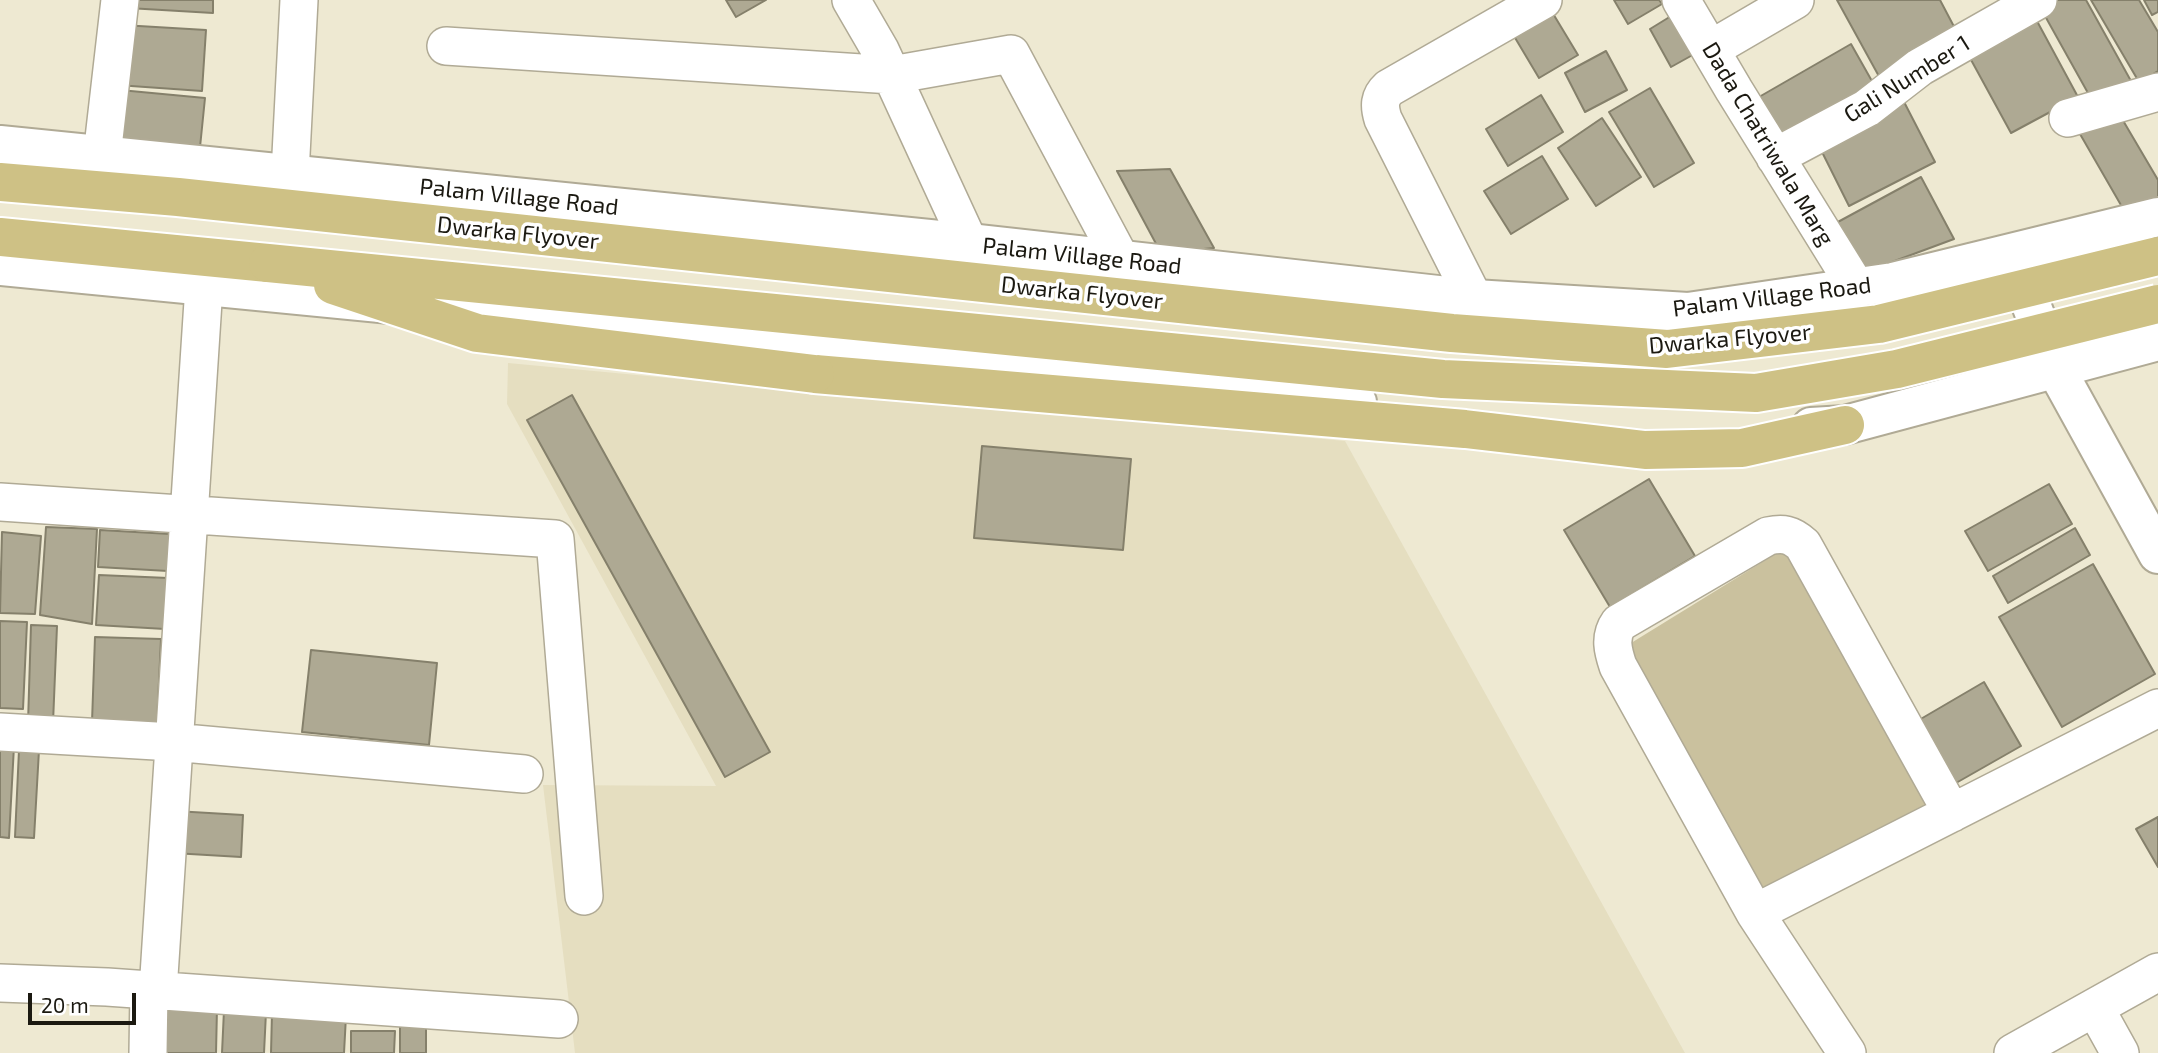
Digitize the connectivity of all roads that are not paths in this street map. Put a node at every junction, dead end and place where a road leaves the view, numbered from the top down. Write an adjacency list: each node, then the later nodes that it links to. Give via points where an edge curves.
1 (120, 0): 14 (street)
2 (299, 0): 16 (street)
3 (851, 0): 10 (street)
4 (1543, 0): 28 (street, via 1390,88 1380,102 1383,119)
5 (1681, 0): 9 (street, Dada Chatriwala Marg)
6 (1795, 0): 9 (street)
7 (2038, 0): 15 (street, Gali Number 1, via 1920,67 1867,108)
8 (446, 46): 10 (street)
9 (1711, 50): 15 (street, Dada Chatriwala Marg)
10 (892, 75): 20 (street); 23 (street, via 1011,54)
11 (2158, 92): 12 (street)
12 (2068, 118)
13 (0, 145): 14 (street, Palam Village Road)
14 (102, 156): 16 (street, Palam Village Road)
15 (1775, 157): 27 (street, Dada Chatriwala Marg)
16 (290, 174): 20 (street, Palam Village Road)
17 (0, 182): 22 (main road, Dwarka Flyover, bridge, via 1452,333 1667,349 1879,324)
18 (2158, 217): 21 (street, Palam Village Road)
19 (0, 237): 24 (main road, Dwarka Flyover)
20 (969, 243): 23 (street, Palam Village Road)
21 (2011, 253): 27 (street, Palam Village Road); 31 (street)
22 (2158, 256)
23 (1121, 260): 28 (street, Palam Village Road)
24 (268, 263): 29 (main road, Dwarka Flyover, bridge, via 1443,379 1756,393 1898,369); 32 (main road, bridge, via 477,333 815,374 1465,429 1645,450 1742,448)
25 (0, 266): 26 (street)
26 (204, 286): 32 (street, via 804,339 1646,434); 34 (street)
27 (1856, 287): 28 (street, Palam Village Road, via 1688,312)
28 (1474, 299)
29 (2158, 304)
30 (2158, 341): 31 (street)
31 (2056, 369): 32 (street); 35 (street)
32 (1845, 425)
33 (0, 502): 34 (street)
34 (188, 514): 39 (street); 42 (street, via 555,539)
35 (2148, 514): 36 (street)
36 (2158, 554)
37 (2158, 708): 41 (street)
38 (0, 732): 39 (street)
39 (173, 742): 40 (street); 46 (street)
40 (524, 774)
41 (1952, 813): 43 (street); 43 (street, via 1803,545 1794,536 1768,536 1619,623 1612,642 1618,666)
42 (584, 896)
43 (1755, 914): 50 (street)
44 (2158, 972): 47 (street)
45 (0, 983): 46 (street)
46 (154, 991): 48 (street); 49 (street)
47 (2095, 1007): 51 (street); 52 (street)
48 (559, 1020)
49 (148, 1053)
50 (1847, 1053)
51 (2013, 1053)
52 (2120, 1053)

